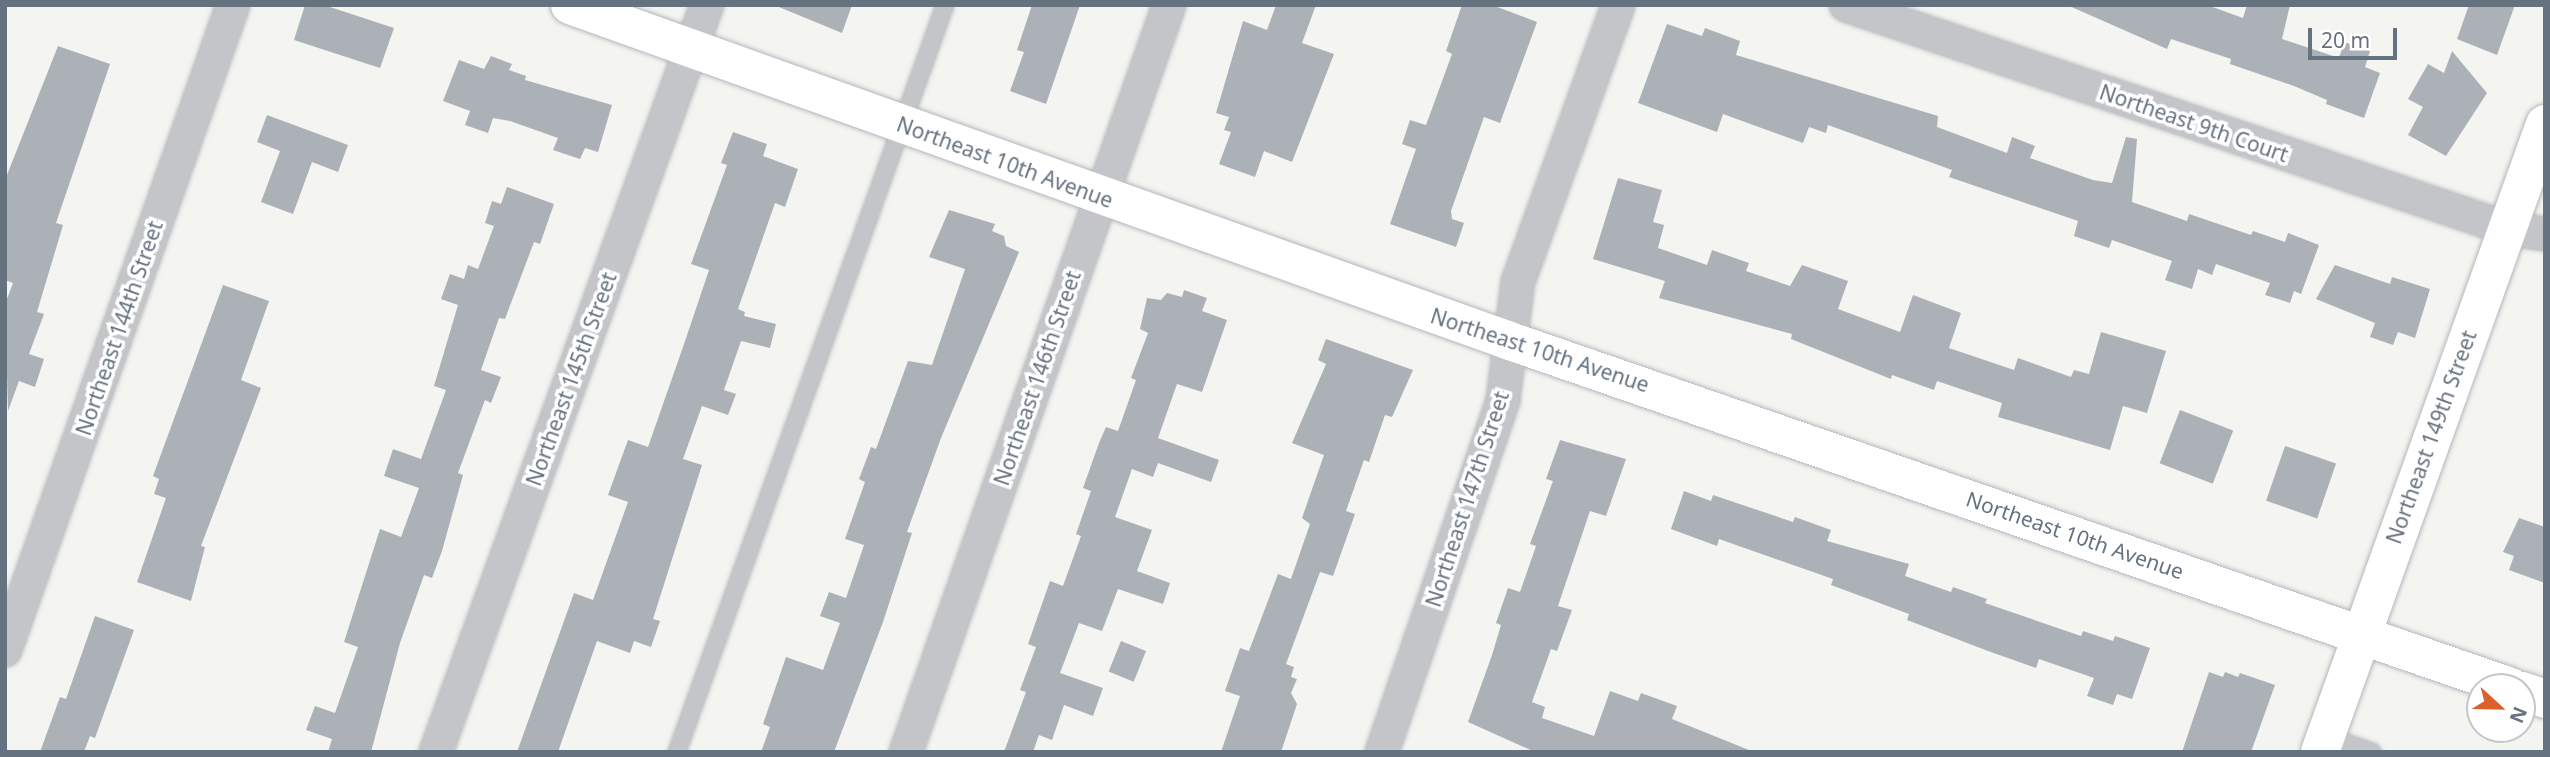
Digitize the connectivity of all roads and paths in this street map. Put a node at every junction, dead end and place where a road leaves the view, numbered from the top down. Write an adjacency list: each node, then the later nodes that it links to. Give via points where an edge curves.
1 (233, 5): 16 (street, Northeast 144th Street)
2 (570, 5): 8 (street, Northeast 10th Avenue)
3 (707, 5): 8 (street, Northeast 145th Street)
4 (945, 5): 10 (lane)
5 (1169, 5): 11 (street, Northeast 146th Street)
6 (1618, 5): 14 (street, Northeast 147th Street, via 1518,282)
7 (1846, 5): 12 (street, Northeast 9th Court)
8 (692, 47): 10 (street, Northeast 10th Avenue); 19 (street, Northeast 145th Street)
9 (2545, 124): 12 (street, Northeast 149th Street)
10 (904, 125): 11 (street, Northeast 10th Avenue); 20 (lane)
11 (1100, 197): 14 (street, Northeast 10th Avenue); 21 (street, Northeast 146th Street)
12 (2507, 228): 13 (street, Northeast 9th Court); 15 (street, Northeast 149th Street)
13 (2545, 234)
14 (1507, 340): 15 (street, Northeast 10th Avenue); 22 (street, Northeast 147th Street, via 1503,400)
15 (2360, 634): 17 (street, Northeast 10th Avenue); 18 (street, Northeast 149th Street)
16 (5, 650)
17 (2471, 673)
18 (2323, 744): 23 (lane)
19 (436, 752)
20 (677, 752)
21 (906, 752)
22 (1382, 752)
23 (2372, 752)

